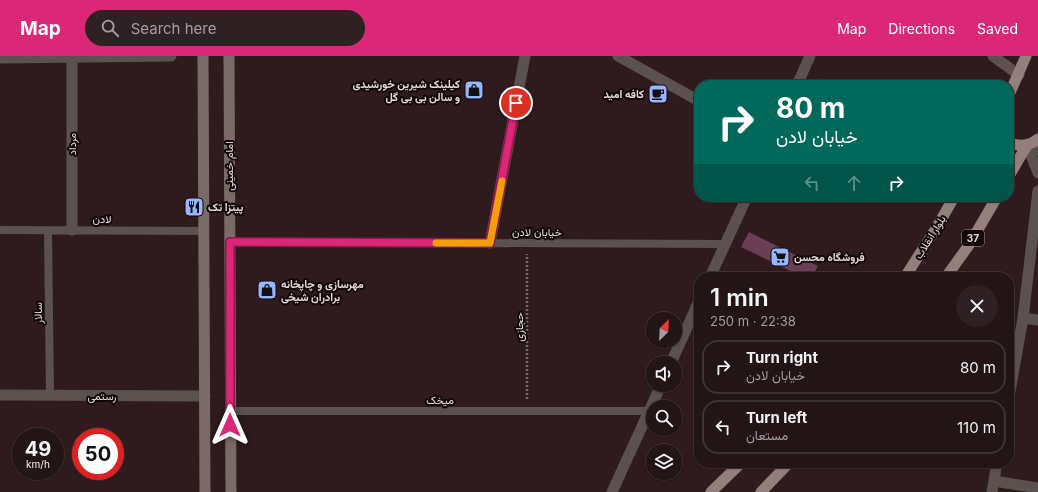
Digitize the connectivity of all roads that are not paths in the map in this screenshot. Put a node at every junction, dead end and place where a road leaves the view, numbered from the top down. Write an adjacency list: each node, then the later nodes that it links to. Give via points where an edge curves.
1 (171, 56): 9 (street)
2 (204, 56): 28 (main road)
3 (229, 56): 29 (main road, امام خمینی)
4 (525, 56): 30 (street)
5 (618, 56): 14 (street)
6 (810, 56): 12 (street)
7 (993, 56): 11 (street)
8 (1026, 56): 11 (main road)
9 (72, 57): 10 (street); 27 (street, مرداد)
10 (0, 58)
11 (1019, 75): 13 (main road)
12 (799, 80)
13 (1014, 85)
14 (694, 98)
15 (1038, 139): 17 (main road)
16 (1014, 143): 17 (main road)
17 (1027, 145): 18 (street); 19 (main road); 20 (street)
18 (1038, 150)
19 (1014, 167)
20 (1038, 173)
21 (1038, 190): 36 (street)
22 (745, 202): 31 (street)
23 (951, 202): 33 (main road, بلوار انقلاب)
24 (994, 202): 34 (main road, 37)
25 (0, 230): 26 (lane, لادن)
26 (48, 230): 27 (lane, لادن); 41 (lane, سالار)
27 (72, 230): 28 (lane, لادن)
28 (204, 231): 42 (main road)
29 (230, 242): 30 (lane, خیابان لادن); 43 (main road, امام خمینی)
30 (490, 243): 31 (lane, خیابان لادن)
31 (725, 244): 32 (street)
32 (712, 272)
33 (908, 272)
34 (950, 272)
35 (694, 312): 38 (street)
36 (1023, 318): 37 (street); 39 (street)
37 (1038, 320)
38 (674, 356)
39 (1014, 369)
40 (0, 395): 41 (street, رستمی)
41 (50, 395): 42 (street, رستمی)
42 (205, 396): 51 (main road)
43 (230, 411): 44 (lane, میخک); 52 (main road, امام خمینی)
44 (646, 411)
45 (646, 418): 53 (street)
46 (736, 468): 54 (main road)
47 (784, 468): 55 (main road)
48 (996, 468): 49 (street)
49 (993, 486): 50 (street)
50 (1038, 488)
51 (205, 492)
52 (231, 492)
53 (612, 492)
54 (711, 492)
55 (762, 492)

